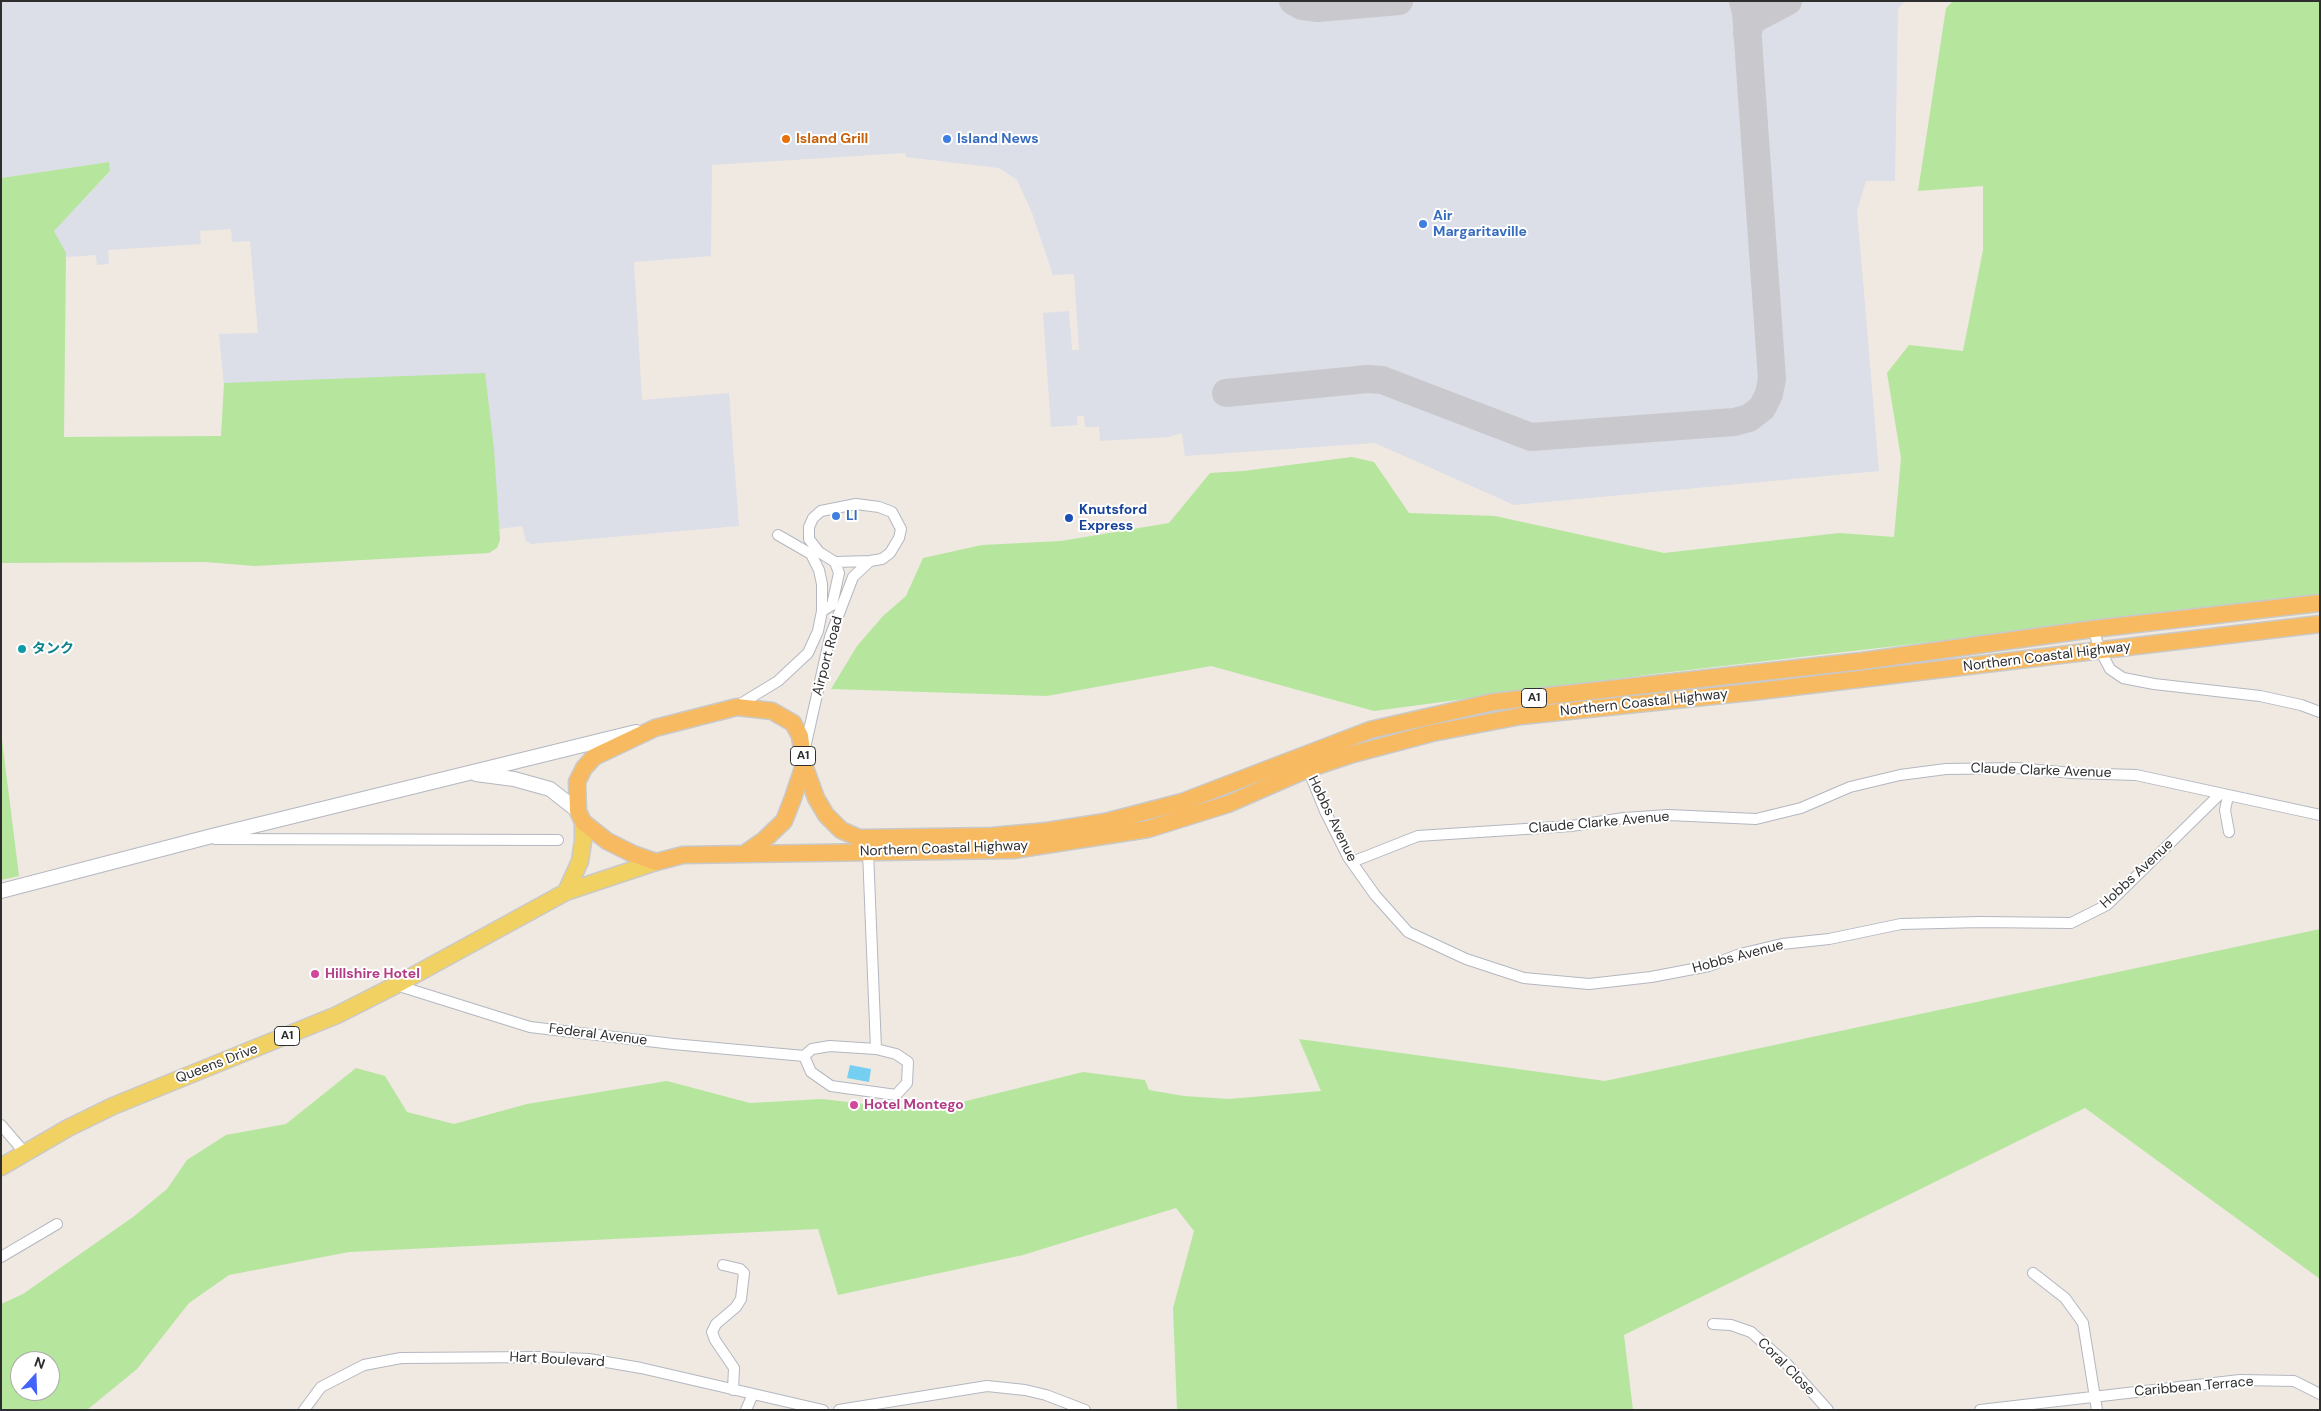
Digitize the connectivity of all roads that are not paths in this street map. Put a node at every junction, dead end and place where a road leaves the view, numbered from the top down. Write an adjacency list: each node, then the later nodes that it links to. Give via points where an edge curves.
1 (778, 535): 5 (street, Airport Road, via 811,554 822,584)
2 (870, 561): 3 (street, Airport Road); 3 (street, Airport Road, via 882,559 890,553 901,528 892,512 856,504 821,511 809,527 812,545); 12 (street, Airport Road, via 853,577 830,637)
3 (835, 562): 5 (street, via 839,573 836,593 832,605)
4 (2320, 603): 7 (highway, Northern Coastal Highway / A1)
5 (822, 611): 9 (street, Airport Road, via 818,631 808,653 778,681)
6 (2320, 624): 8 (highway, Northern Coastal Highway / A1)
7 (2093, 629): 8 (street); 12 (highway, Northern Coastal Highway / A1, via 1862,661 1493,702 1370,730 1182,802 1105,822 1047,832 982,837 859,838 841,830 826,816)
8 (2100, 650): 10 (street, via 2110,669 2123,678 2260,696); 13 (highway, Northern Coastal Highway / A1, via 1521,716 1432,733)
9 (736, 707): 11 (highway, A1); 12 (highway, A1, via 772,710 793,723 800,736)
10 (2320, 712)
11 (655, 728): 14 (main road); 17 (highway, A1, via 594,757 584,768 577,782)
12 (804, 762): 22 (highway, A1, via 784,821)
13 (1308, 770): 21 (highway, Northern Coastal Highway / A1, via 1228,804 1148,828 1013,850); 24 (street, Hobbs Avenue)
14 (468, 772): 17 (main road, via 550,789); 19 (main road)
15 (2224, 795): 16 (street, Claude Clarke Avenue); 18 (street); 24 (street, Claude Clarke Avenue, via 2136,775 2017,768 1946,769 1900,775 1850,787 1801,808 1756,819 1668,815 1571,826 1418,836); 24 (street, Hobbs Avenue, via 2108,905 2071,923 1902,924 1829,939 1782,944 1740,954 1709,966 1589,984 1524,978 1466,959 1408,932)
16 (2320, 815)
17 (580, 816): 23 (highway, via 607,841); 26 (main road, A1, via 583,841 580,861)
18 (2229, 832)
19 (199, 839): 20 (street); 25 (main road)
20 (558, 840)
21 (868, 852): 22 (highway, Northern Coastal Highway / A1); 28 (street)
22 (744, 854): 23 (highway, A1, via 683,855)
23 (656, 862): 26 (main road, Queens Drive / A1)
24 (1352, 862)
25 (1, 891)
26 (566, 892): 27 (main road, Queens Drive / A1)
27 (396, 985): 29 (street, Federal Avenue, via 530,1027); 31 (main road, Queens Drive / A1, via 337,1015 113,1106)
28 (876, 1049): 29 (street, via 830,1046 812,1049); 29 (street, via 896,1054 908,1062 907,1082 896,1095 831,1086 811,1072)
29 (804, 1056)
30 (1, 1125): 31 (street)
31 (25, 1153): 32 (main road, Queens Drive / A1)
32 (1, 1167)
33 (57, 1224): 34 (street)
34 (1, 1257)
35 (723, 1265): 38 (street, via 744,1273 741,1299 712,1332 734,1368)
36 (2033, 1273): 41 (street, via 2065,1298 2083,1322)
37 (1713, 1324): 47 (street, Coral Close, via 1731,1325 1751,1332 1787,1364)
38 (733, 1390): 39 (street, Hart Boulevard); 43 (street, Hart Boulevard, via 589,1358 400,1358 364,1365 344,1374 321,1387)
39 (753, 1394): 44 (street); 45 (street, Hart Boulevard)
40 (2320, 1394): 41 (street, Caribbean Terrace, via 2294,1381 2240,1380)
41 (2095, 1397): 48 (street, Caribbean Terrace); 49 (street)
42 (1082, 1409): 46 (street, via 1046,1395 987,1386)
43 (304, 1410)
44 (746, 1410)
45 (823, 1410)
46 (839, 1410)
47 (1828, 1410)
48 (1980, 1410)
49 (2097, 1410)

